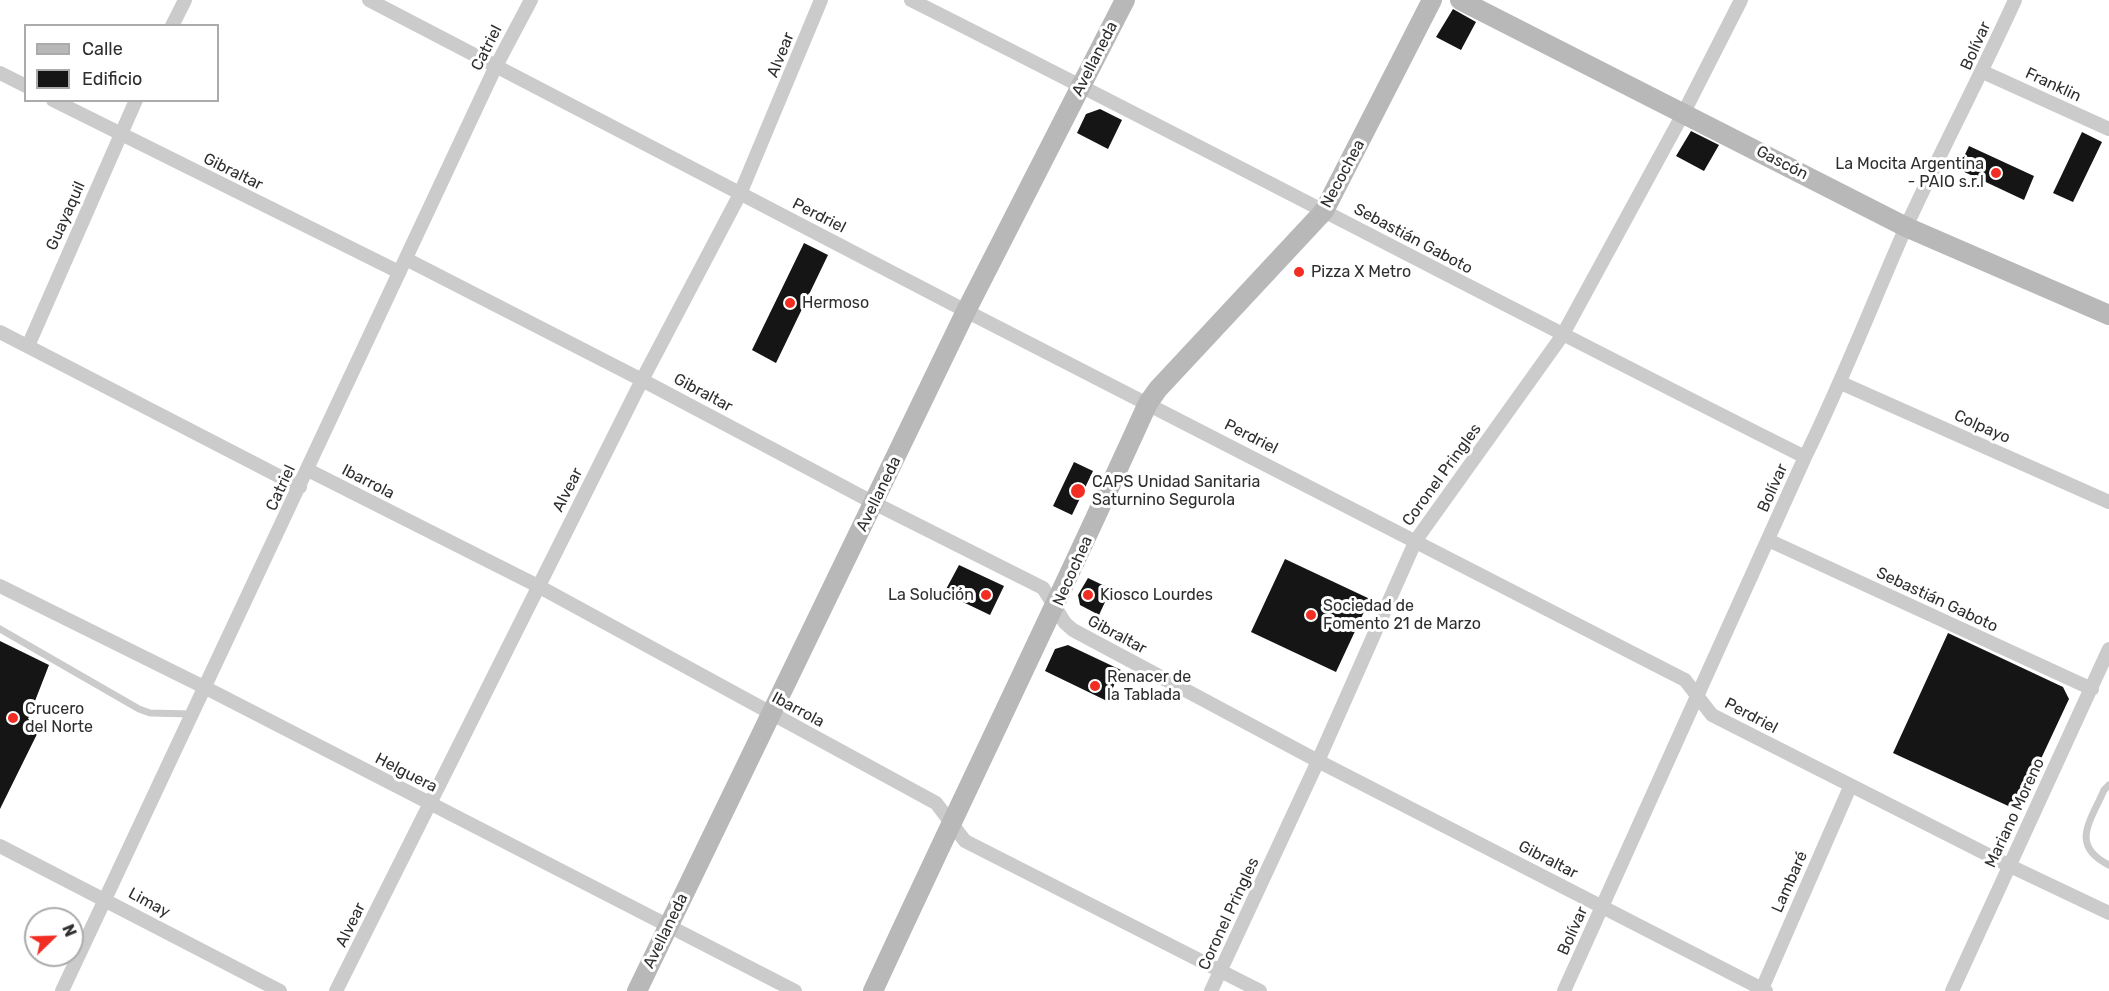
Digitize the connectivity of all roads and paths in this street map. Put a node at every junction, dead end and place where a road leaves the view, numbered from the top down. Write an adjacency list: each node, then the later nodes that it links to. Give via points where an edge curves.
1 (184, 0): 11 (street)
2 (369, 0): 12 (street, Perdriel)
3 (531, 0): 12 (street, Catriel)
4 (821, 0): 22 (street, Alvear)
5 (911, 0): 16 (street, Sebastián Gaboto)
6 (1125, 0): 16 (street, Avellaneda)
7 (1432, 0): 23 (street, Necochea)
8 (1460, 0): 19 (street, Gascón)
9 (1741, 0): 19 (street, Coronel Pringles)
10 (2014, 0): 13 (street, Bolívar)
11 (173, 24)
12 (495, 66): 22 (street, Perdriel); 25 (street, Catriel)
13 (1983, 72): 20 (street, Franklin); 24 (street, Bolívar)
14 (0, 73): 15 (street)
15 (24, 85)
16 (1082, 86): 23 (street, Sebastián Gaboto); 27 (street, Avellaneda)
17 (57, 102): 21 (street, Gibraltar)
18 (135, 102): 21 (street, Guayaquil)
19 (1684, 112): 24 (street, Gascón); 30 (street, Coronel Pringles)
20 (2109, 129)
21 (120, 135): 26 (street, Gibraltar); 31 (street, Guayaquil)
22 (740, 194): 27 (street, Perdriel); 32 (street, Alvear)
23 (1323, 211): 30 (street, Sebastián Gaboto); 34 (street, Necochea)
24 (1906, 227): 28 (street, Gascón); 33 (street, Bolívar)
25 (406, 259): 26 (street, Catriel); 32 (street, Gibraltar)
26 (399, 273): 36 (street, Catriel)
27 (966, 311): 34 (street, Perdriel); 39 (street, Avellaneda)
28 (2109, 315)
29 (0, 332): 31 (street)
30 (1562, 336): 35 (street, Sebastián Gaboto); 40 (street, Coronel Pringles)
31 (28, 346): 37 (street)
32 (642, 380): 39 (street, Gibraltar); 43 (street, Alvear)
33 (1841, 383): 35 (street, Bolívar); 38 (street, Colpayo)
34 (1148, 403): 40 (street, Perdriel); 44 (street, Necochea)
35 (1805, 457): 41 (street, Bolívar)
36 (308, 470): 37 (street, Catriel); 43 (street, Ibarrola)
37 (300, 487): 47 (street, Catriel)
38 (2109, 502)
39 (874, 503): 44 (street, Gibraltar, via 1043,588); 51 (street, Avellaneda)
40 (1416, 540): 49 (street, Perdriel, via 1685,680); 52 (street, Coronel Pringles)
41 (1768, 540): 48 (street, Sebastián Gaboto); 49 (street, Bolívar)
42 (0, 586): 47 (street, Helguera)
43 (538, 586): 51 (street, Ibarrola); 55 (street, Alvear)
44 (1056, 607): 52 (street, Gibraltar, via 1072,630); 56 (street, Necochea)
45 (0, 629): 50 (lane, via 139,709)
46 (2109, 650): 48 (street, Mariano Moreno)
47 (206, 688): 50 (street, Catriel); 55 (street, Helguera)
48 (2092, 689): 58 (street, Mariano Moreno)
49 (1698, 697): 54 (street, Perdriel, via 1712,715); 61 (street, Bolívar)
50 (194, 714): 60 (street, Catriel)
51 (771, 715): 56 (street, Ibarrola, via 936,803); 63 (street, Avellaneda)
52 (1318, 761): 61 (street, Gibraltar); 64 (street, Coronel Pringles)
53 (2109, 785): 59 (lane, via 2085,834 2093,857)
54 (1850, 787): 58 (street, Perdriel); 65 (street, Lambaré)
55 (429, 804): 63 (street, Helguera); 68 (street, Alvear)
56 (951, 822): 64 (street, Ibarrola, via 965,841); 71 (street, Necochea)
57 (0, 846): 60 (street, Limay)
58 (2008, 865): 62 (street, Perdriel); 75 (street, Mariano Moreno)
59 (2109, 865)
60 (105, 898): 66 (street, Catriel); 67 (street, Limay)
61 (1602, 906): 65 (street, Gibraltar); 74 (street, Bolívar)
62 (2109, 913)
63 (667, 926): 69 (street, Avellaneda); 70 (street, Helguera)
64 (1220, 970): 72 (street, Coronel Pringles); 73 (street, Ibarrola)
65 (1763, 990)
66 (62, 991)
67 (280, 991)
68 (336, 991)
69 (637, 991)
70 (795, 991)
71 (873, 991)
72 (1211, 991)
73 (1260, 991)
74 (1564, 991)
75 (1952, 991)

